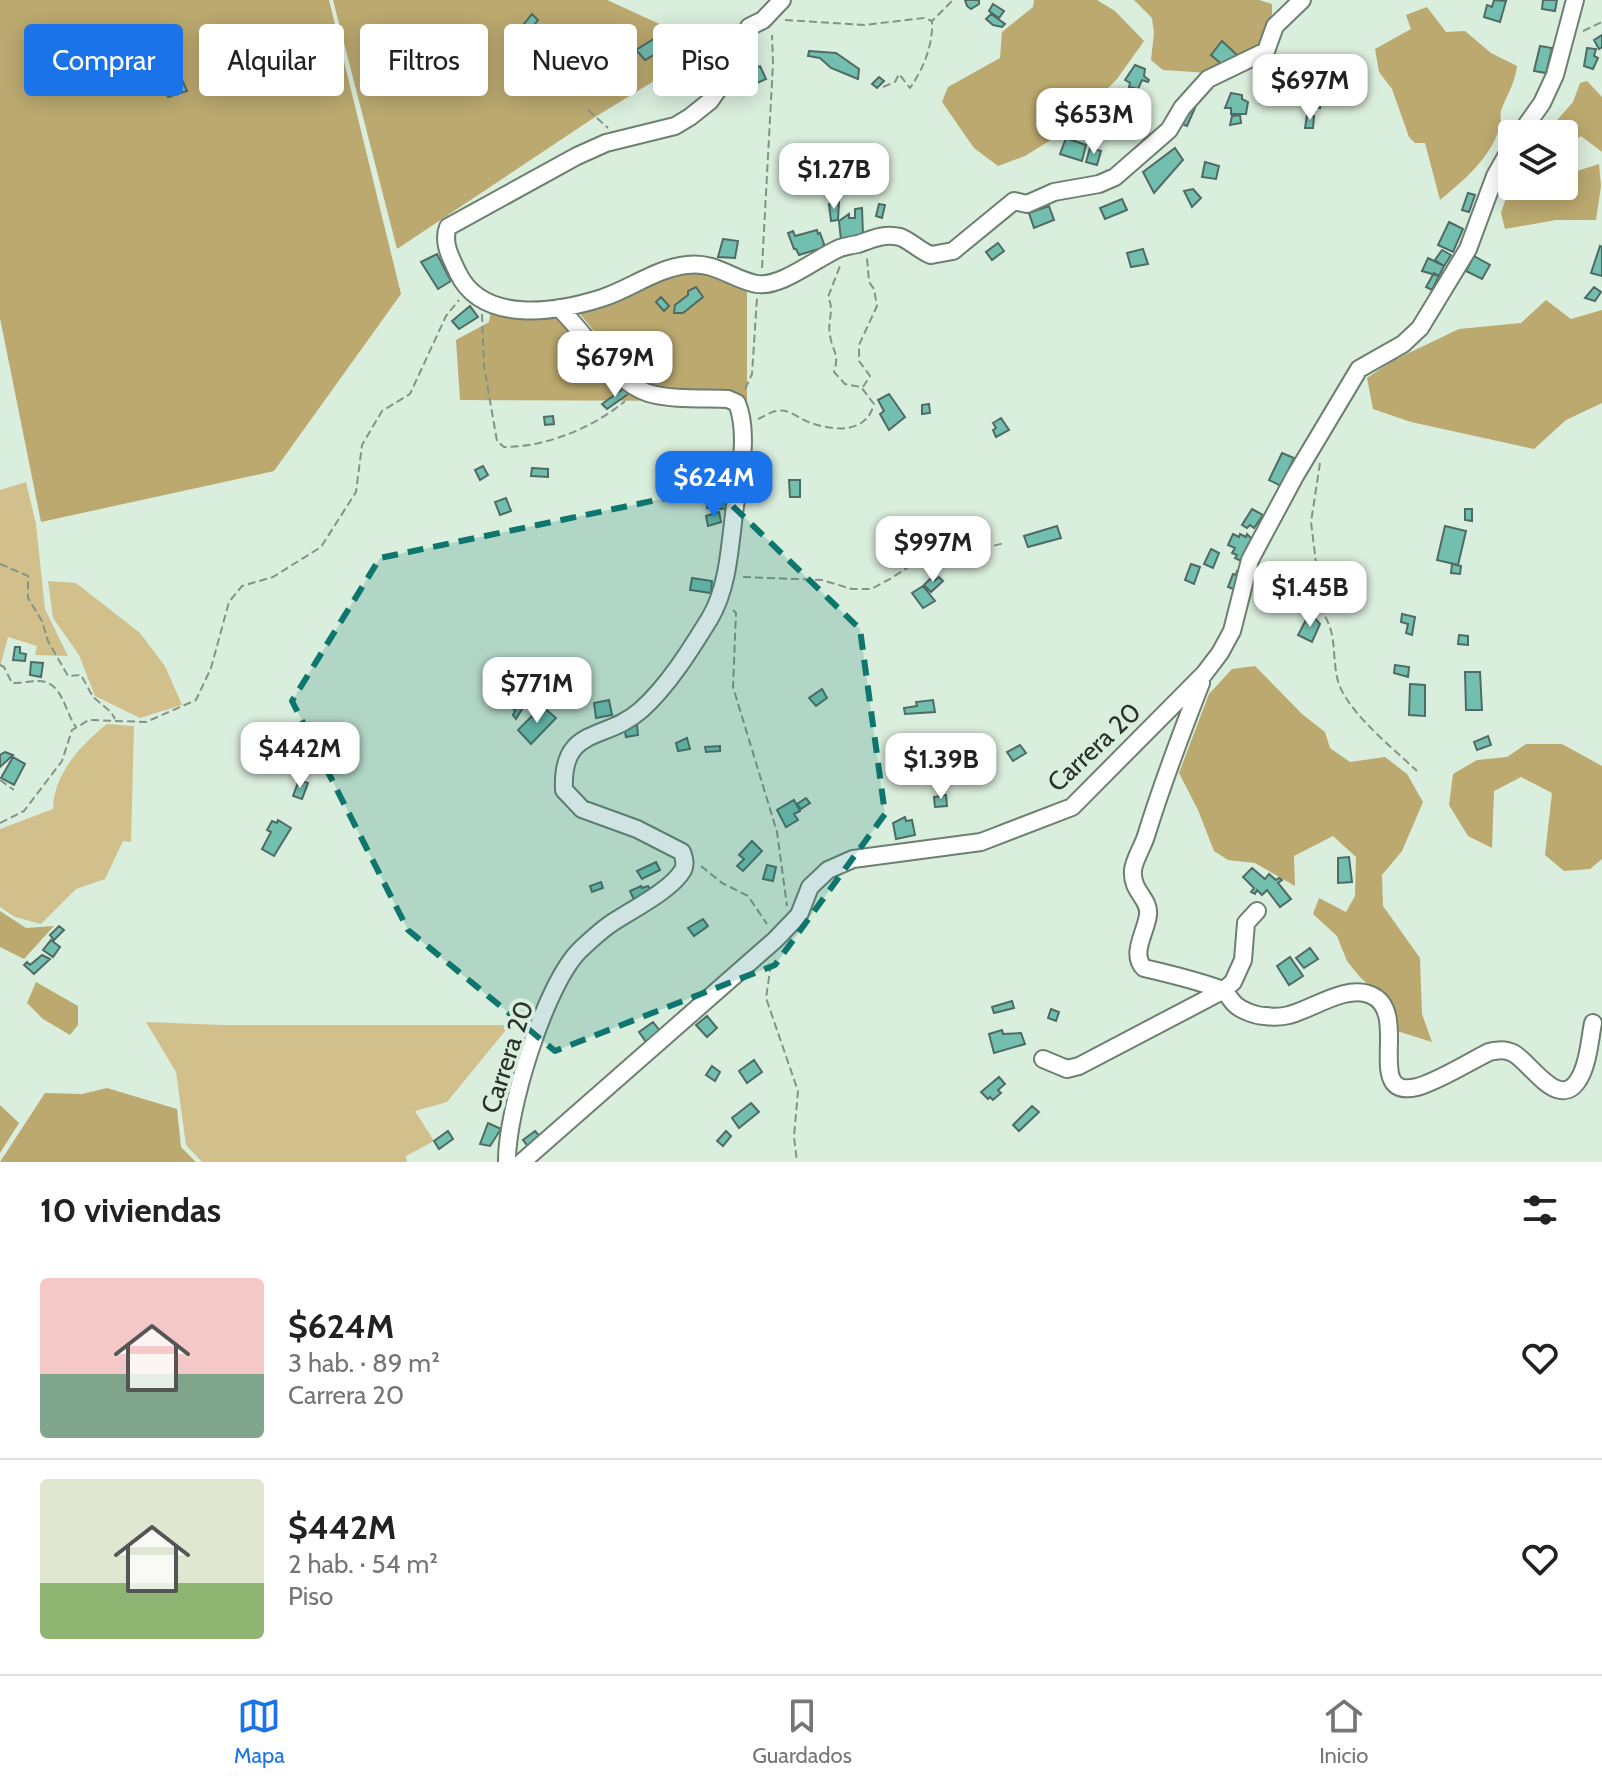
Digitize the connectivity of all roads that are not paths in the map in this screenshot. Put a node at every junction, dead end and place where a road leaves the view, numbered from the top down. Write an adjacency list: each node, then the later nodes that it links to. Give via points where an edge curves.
1 (782, 0): 6 (street, via 749,27 710,101 675,126 577,156 448,227 448,251 460,278 487,302 522,312)
2 (1302, 0): 6 (street, via 1275,26 1266,51 1208,79 1169,130 1115,177 1027,204 1014,201 953,251 931,255 900,237 877,236 777,281 758,284 718,268 688,264 603,298)
3 (1575, 0): 4 (street, via 1555,75)
4 (1530, 120)
5 (1498, 171): 7 (street, Carrera 20, via 1468,249 1420,328 1359,369 1268,521 1250,560 1232,631)
6 (559, 308): 12 (street, Carrera 20, via 628,382 648,393 728,399 737,403 743,423 721,597 666,683 640,711 586,736 563,770 564,790 582,809 668,844 682,852 685,861 663,888 577,953 555,987 510,1118)
7 (1204, 674): 9 (street, via 1133,868 1135,889 1148,906 1138,955 1144,968); 13 (street, Carrera 20, via 1072,807 981,842 853,859 828,870 810,887 799,915 775,940)
8 (1257, 911): 9 (street, via 1246,923 1243,960)
9 (1224, 990): 10 (street, via 1237,1006 1261,1016 1287,1016 1349,993 1368,993 1382,1001 1389,1017 1388,1074 1404,1087 1418,1087 1499,1049 1520,1058 1549,1086 1574,1085 1583,1072); 11 (street, via 1079,1066 1067,1069)
10 (1593, 1023)
11 (1043, 1059)
12 (507, 1162)
13 (522, 1162)

